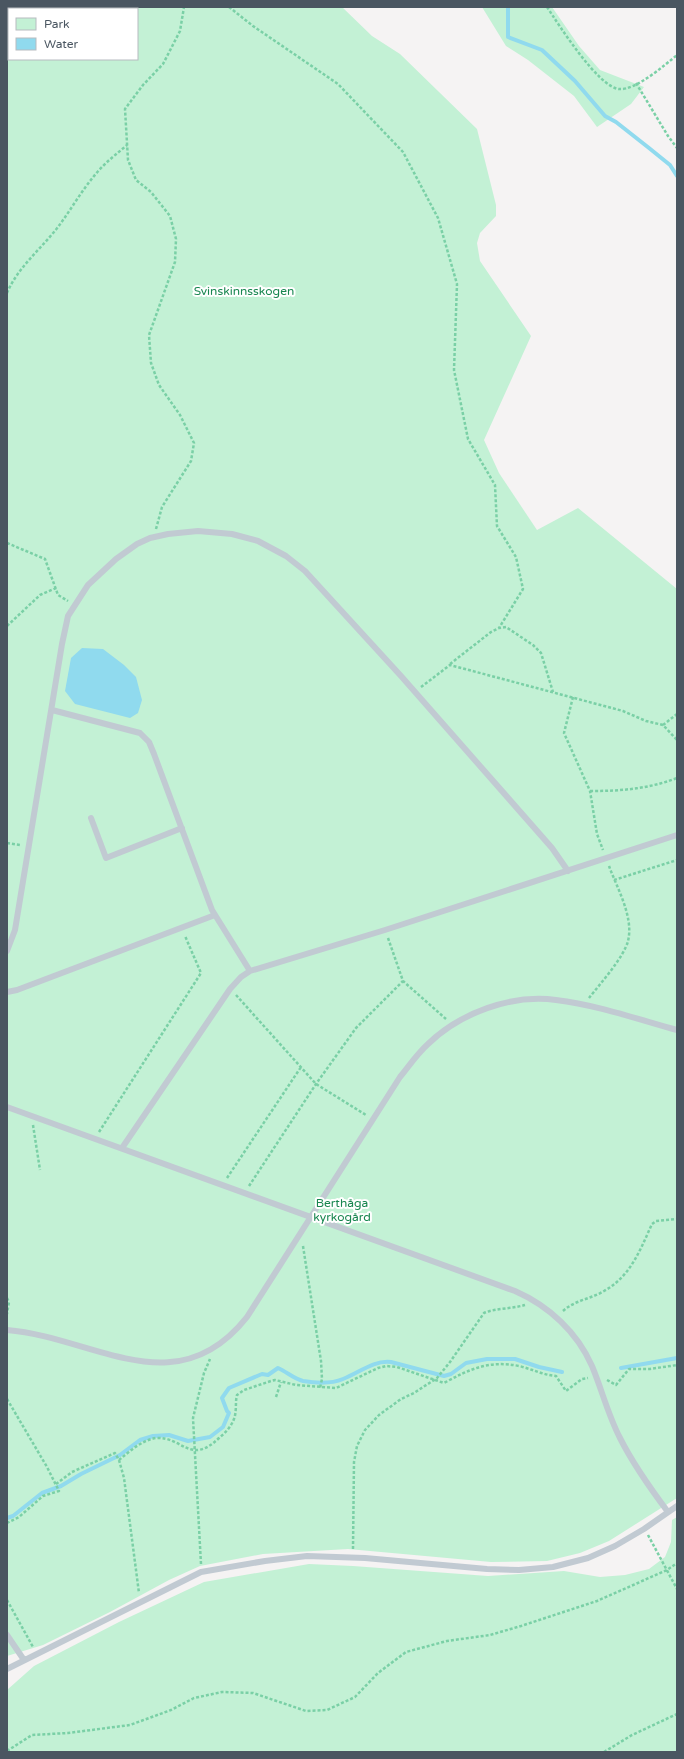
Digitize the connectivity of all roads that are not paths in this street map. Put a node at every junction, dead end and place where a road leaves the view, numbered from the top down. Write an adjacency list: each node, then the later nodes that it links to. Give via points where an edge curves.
1 (52, 710): 3 (lane, via 143,735 149,742); 5 (lane, via 68,616 97,576 129,549 154,537 186,532 219,532 253,539 282,553 305,572 552,848); 7 (lane, via 15,930)
2 (91, 818): 3 (lane, via 106,858)
3 (182, 828): 6 (lane)
4 (677, 835): 5 (lane)
5 (568, 870): 8 (lane)
6 (215, 915): 8 (lane); 9 (lane)
7 (7, 951)
8 (250, 971): 12 (lane, via 230,988)
9 (7, 992)
10 (677, 1030): 13 (lane, via 550,999 517,1001 482,1011 453,1025 428,1044 400,1077)
11 (7, 1107): 12 (lane)
12 (122, 1148): 13 (lane)
13 (312, 1217): 14 (lane, via 247,1318 232,1335 198,1356 163,1363 145,1363 44,1335); 16 (lane, via 515,1291 556,1317 568,1329 589,1360 623,1445)
14 (7, 1330)
15 (677, 1506): 16 (lane)
16 (668, 1512): 18 (lane, via 615,1546 588,1558 553,1567 487,1569 307,1556 202,1572)
17 (7, 1635): 18 (lane)
18 (24, 1660): 19 (lane)
19 (7, 1668)

